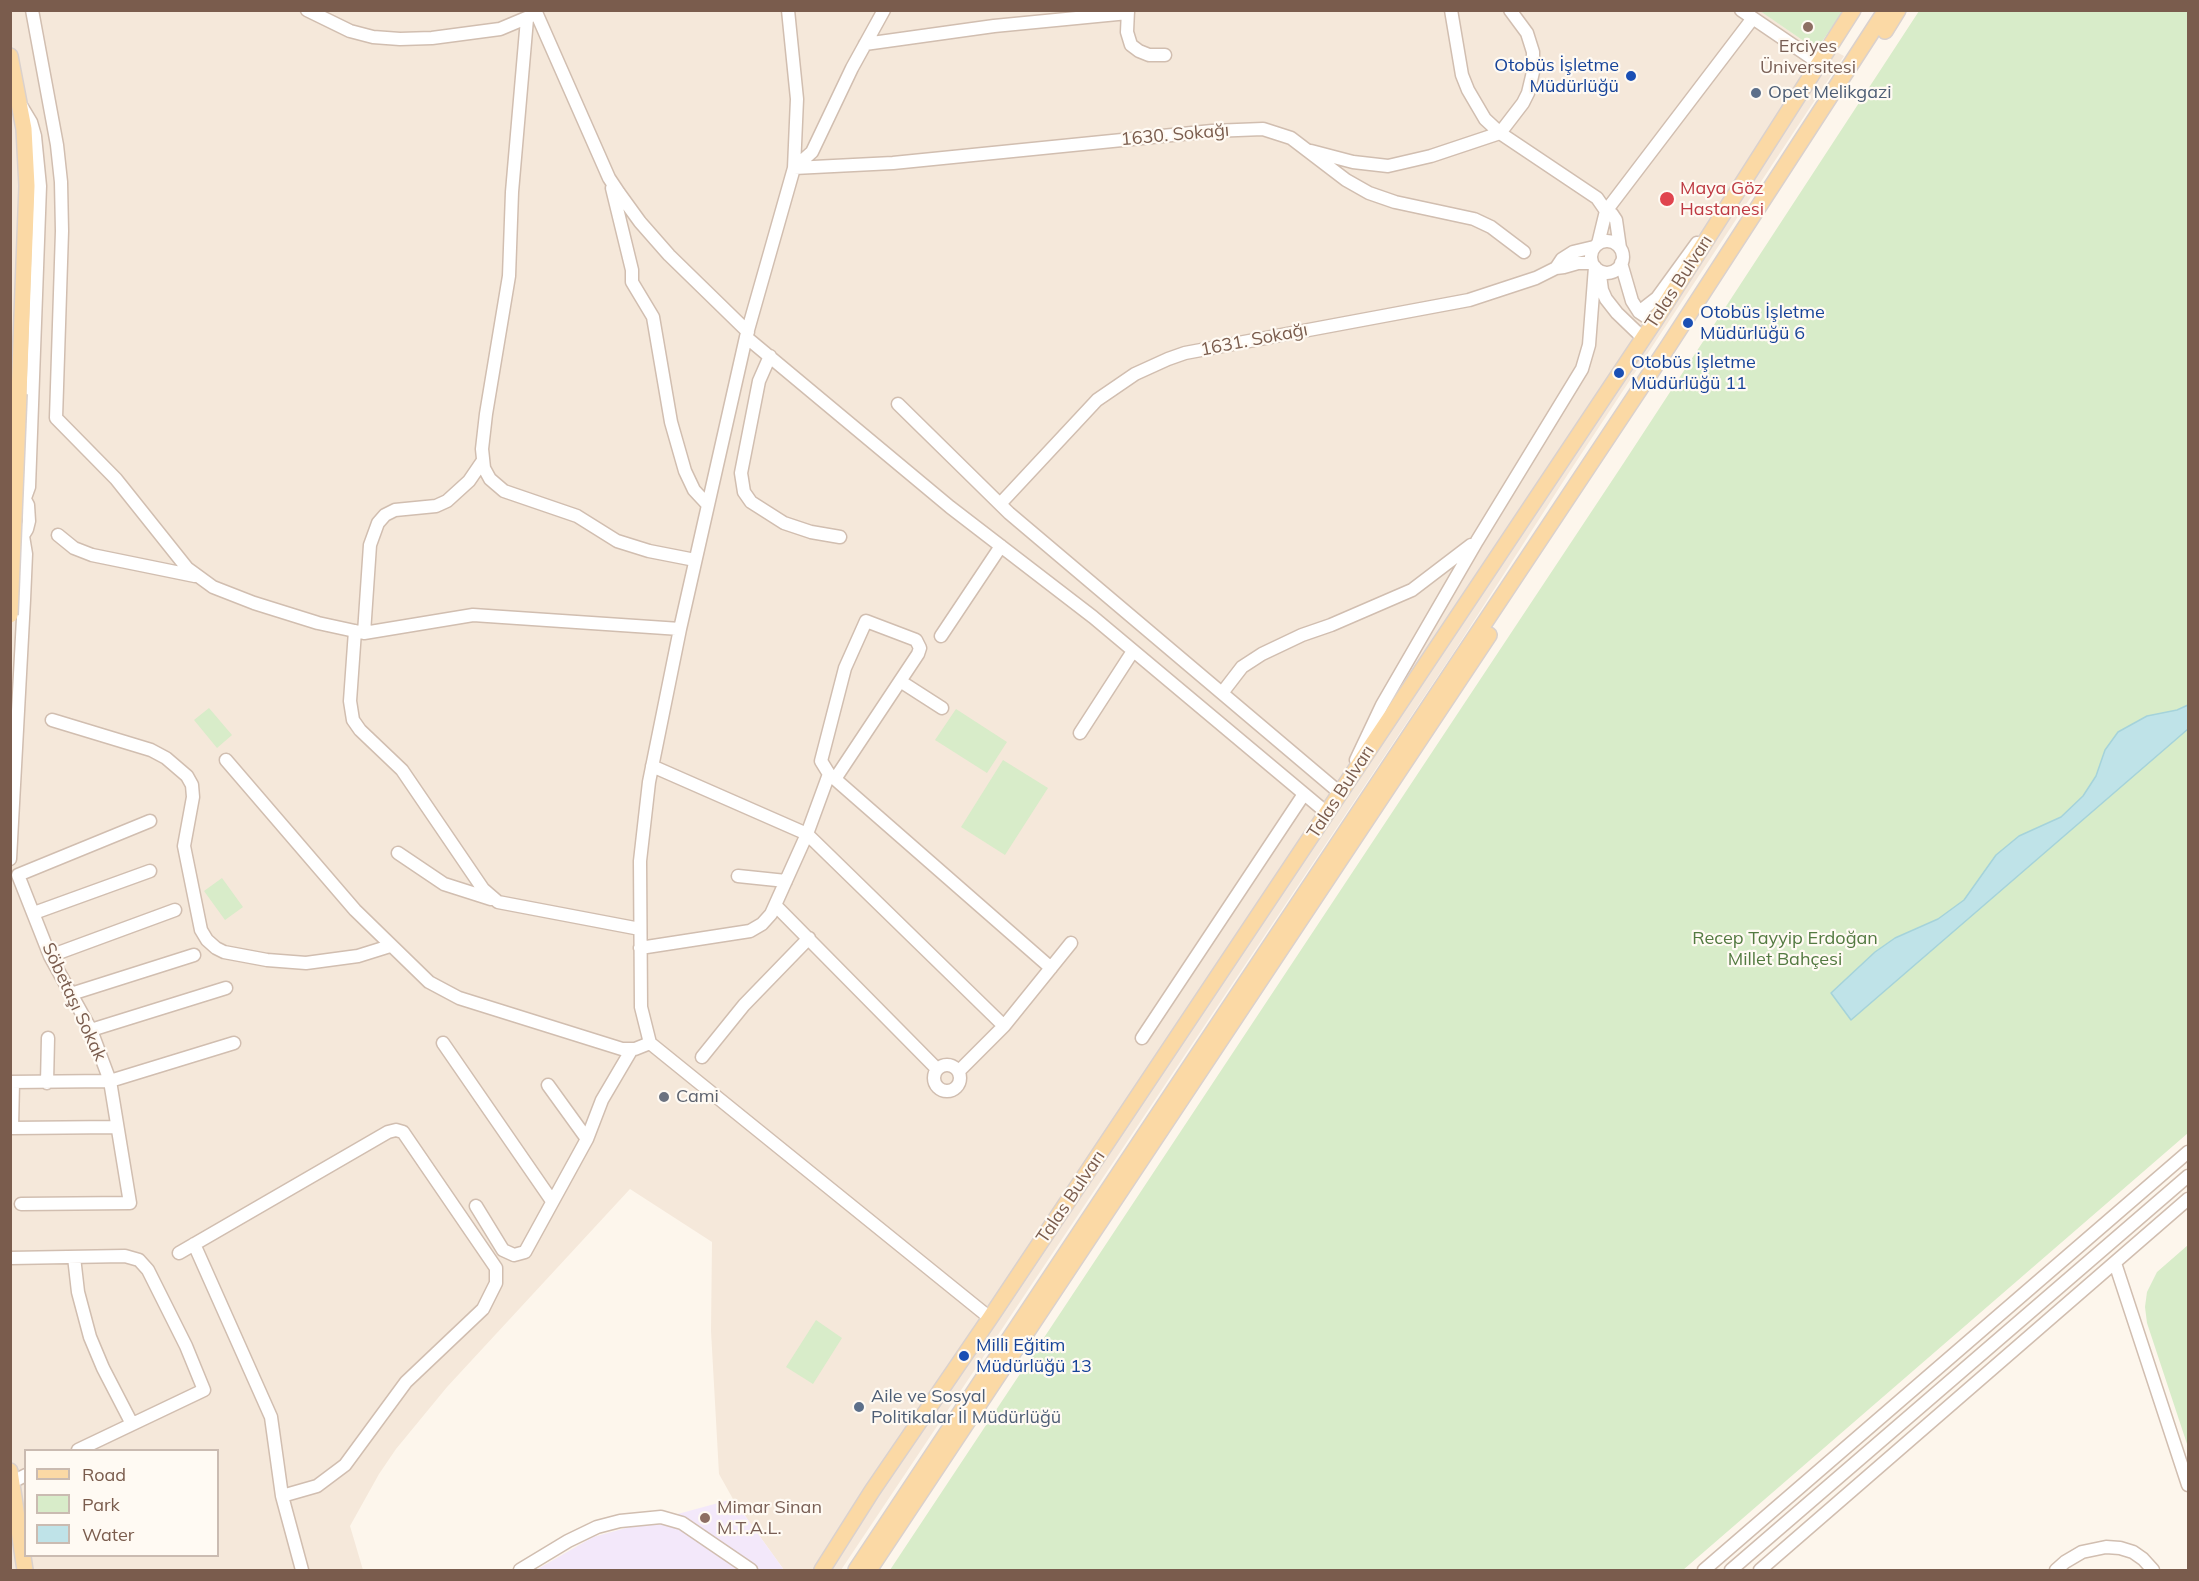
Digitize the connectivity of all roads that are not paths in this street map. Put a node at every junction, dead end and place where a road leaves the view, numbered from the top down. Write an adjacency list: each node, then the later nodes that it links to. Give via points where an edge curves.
1 (32, 10): 53 (street, via 61,182 56,418 116,479)
2 (307, 10): 13 (street, via 350,32 400,39 432,39 500,29)
3 (788, 10): 23 (street, via 797,99)
4 (884, 10): 16 (street)
5 (1450, 10): 15 (street)
6 (1458, 10): 15 (street)
7 (1510, 10): 21 (street, via 1527,33 1533,52 1533,72 1523,103)
8 (1742, 10): 14 (street)
9 (1853, 10): 19 (main road, Talas Bulvarı)
10 (1886, 10): 130 (main road, Talas Bulvarı, via 1669,345)
11 (1898, 10): 131 (main road, via 1433,720)
12 (1128, 12): 16 (street); 17 (street, via 1126,32 1131,45 1149,55)
13 (534, 13): 24 (street); 41 (street, via 512,192 509,276)
14 (1753, 18): 19 (street); 26 (street)
15 (1455, 32): 21 (street, via 1468,90 1485,119)
16 (866, 44): 23 (street, via 812,152)
17 (1165, 55)
18 (10, 56): 20 (main road)
19 (1820, 63): 25 (main road, Talas Bulvarı)
20 (20, 104): 43 (street, via 35,136 40,186 29,487); 54 (main road, bridge, via 27,226)
21 (1500, 133): 22 (street, via 1388,166); 26 (street, via 1591,193)
22 (1307, 150): 23 (street, 1630. Sokağı, via 1282,134 1253,128 893,163); 29 (street, 1630. Sokağı, via 1369,193 1474,219)
23 (794, 168): 37 (street)
24 (609, 178): 37 (street, via 662,247); 44 (street, via 632,282 653,316 671,422 685,471 694,490)
25 (1734, 195): 34 (street, via 1657,298); 36 (main road, Talas Bulvarı)
26 (1606, 211): 27 (street); 28 (street, via 1618,226)
27 (1596, 246): 28 (street, via 1607,241); 31 (street, 1631. Sokağı, via 1573,252); 32 (street, via 1592,252)
28 (1620, 248): 30 (street)
29 (1524, 252)
30 (1621, 263): 32 (street, via 1609,272); 34 (street, via 1630,297)
31 (1556, 267): 32 (street, 1631. Sokağı, via 1578,263); 45 (street, 1631. Sokağı, via 1536,278 1475,298 1185,354 1151,366 1120,383 1086,410)
32 (1595, 267): 33 (street); 35 (street)
33 (1611, 306): 35 (street); 38 (street)
34 (1639, 312): 36 (street)
35 (1592, 318): 49 (street, via 1586,357 1576,380)
36 (1654, 322): 38 (main road, Talas Bulvarı)
37 (747, 334): 39 (street); 44 (street)
38 (1643, 338): 67 (main road, Talas Bulvarı)
39 (770, 356): 48 (street, via 759,381 741,473 744,492 751,502 784,523); 50 (street)
40 (898, 404): 45 (street)
41 (482, 462): 52 (street, via 490,479 504,491 576,516 617,541); 56 (street, via 469,482 447,501 436,506 394,510 378,523 370,545)
42 (10, 483): 43 (street)
43 (25, 498): 47 (street, via 29,513)
44 (707, 504): 52 (street)
45 (1000, 504): 60 (street)
46 (58, 535): 53 (street, via 82,552)
47 (23, 536): 51 (street); 73 (street, via 26,554)
48 (840, 537)
49 (1477, 541): 60 (street, via 1412,590 1263,654 1242,667); 67 (street, via 1382,705)
50 (1001, 546): 57 (street); 58 (street)
51 (10, 549)
52 (695, 560): 55 (street)
53 (195, 576): 56 (street, via 268,609)
54 (10, 615)
55 (680, 629): 56 (street, via 473,615); 65 (street)
56 (360, 632): 77 (street, via 350,701 353,720 402,770 477,882)
57 (941, 636)
58 (1133, 651): 63 (street); 68 (street)
59 (900, 681): 61 (street); 66 (street); 66 (street, via 918,654 919,645 866,621 845,668 821,761)
60 (1222, 693): 67 (street)
61 (942, 708)
62 (52, 720): 84 (street, via 150,750 187,776 193,797 184,846 201,930 216,948 267,960 306,963 358,956)
63 (1080, 733)
64 (226, 760): 84 (street, via 354,910)
65 (652, 766): 71 (street); 81 (street, via 642,834)
66 (832, 777): 71 (street); 88 (street)
67 (1340, 793): 69 (main road, Talas Bulvarı)
68 (1304, 794): 69 (street); 94 (street)
69 (1327, 813): 119 (main road, Talas Bulvarı)
70 (150, 821): 80 (street, Söbetaşı Sokak, via 18,875)
71 (807, 834): 76 (street); 91 (street)
72 (398, 853): 77 (street, via 444,884)
73 (10, 859)
74 (150, 871): 80 (street)
75 (738, 876): 76 (street)
76 (786, 880): 78 (street)
77 (498, 902): 81 (street)
78 (775, 905): 82 (street); 85 (street, via 767,920 750,931)
79 (175, 910): 87 (street)
80 (34, 913): 87 (street, Söbetaşı Sokak)
81 (640, 929): 85 (street)
82 (809, 938): 99 (street, via 744,1005); 100 (street)
83 (1071, 943): 88 (street)
84 (390, 946): 98 (street, via 420,975 449,994)
85 (640, 948): 97 (street, via 641,1007)
86 (194, 955): 90 (street)
87 (50, 956): 90 (street, Söbetaşı Sokak)
88 (1051, 968): 91 (street)
89 (226, 988): 92 (street)
90 (71, 994): 92 (street, Söbetaşı Sokak)
91 (1004, 1026): 101 (street)
92 (91, 1030): 103 (street, Söbetaşı Sokak)
93 (48, 1038): 104 (street)
94 (1142, 1038)
95 (234, 1043): 103 (street)
96 (443, 1043): 111 (street)
97 (650, 1043): 98 (street); 119 (street)
98 (632, 1049): 107 (street, via 602,1100)
99 (702, 1057)
100 (937, 1069): 101 (street, via 948,1065); 101 (street, via 936,1086 948,1092 959,1085)
101 (959, 1071)
102 (12, 1082): 104 (street); 106 (street, via 12,1128)
103 (110, 1082): 104 (street); 106 (street, Söbetaşı Sokak)
104 (47, 1083)
105 (548, 1085): 107 (street)
106 (117, 1127): 112 (street, Söbetaşı Sokak, via 130,1203)
107 (587, 1139): 111 (street)
108 (2188, 1152): 132 (street)
109 (2188, 1176): 133 (street)
110 (2188, 1199): 118 (street)
111 (552, 1201): 113 (street, via 525,1252 518,1255 504,1250)
112 (21, 1204)
113 (476, 1206)
114 (194, 1244): 115 (street); 124 (street, via 271,1417); 124 (street, via 396,1130 403,1132 496,1268 496,1283 483,1309 406,1382 345,1465 317,1486)
115 (180, 1253)
116 (74, 1257): 117 (street); 120 (street, via 90,1337); 120 (street, via 125,1256 143,1263 204,1390)
117 (10, 1258)
118 (2115, 1263): 123 (street); 134 (street)
119 (990, 1318): 129 (main road, Talas Bulvarı)
120 (132, 1424): 121 (street)
121 (80, 1449)
122 (16, 1476): 125 (main road)
123 (2188, 1485)
124 (282, 1496): 126 (street)
125 (25, 1570)
126 (302, 1570)
127 (520, 1570): 128 (street, via 586,1531 609,1523 661,1517 682,1523)
128 (751, 1570)
129 (822, 1570)
130 (856, 1570)
131 (868, 1570)
132 (1704, 1570)
133 (1731, 1570)
134 (1760, 1570)
135 (2056, 1570): 136 (street, via 2082,1552 2106,1547 2133,1552)
136 (2153, 1570)

